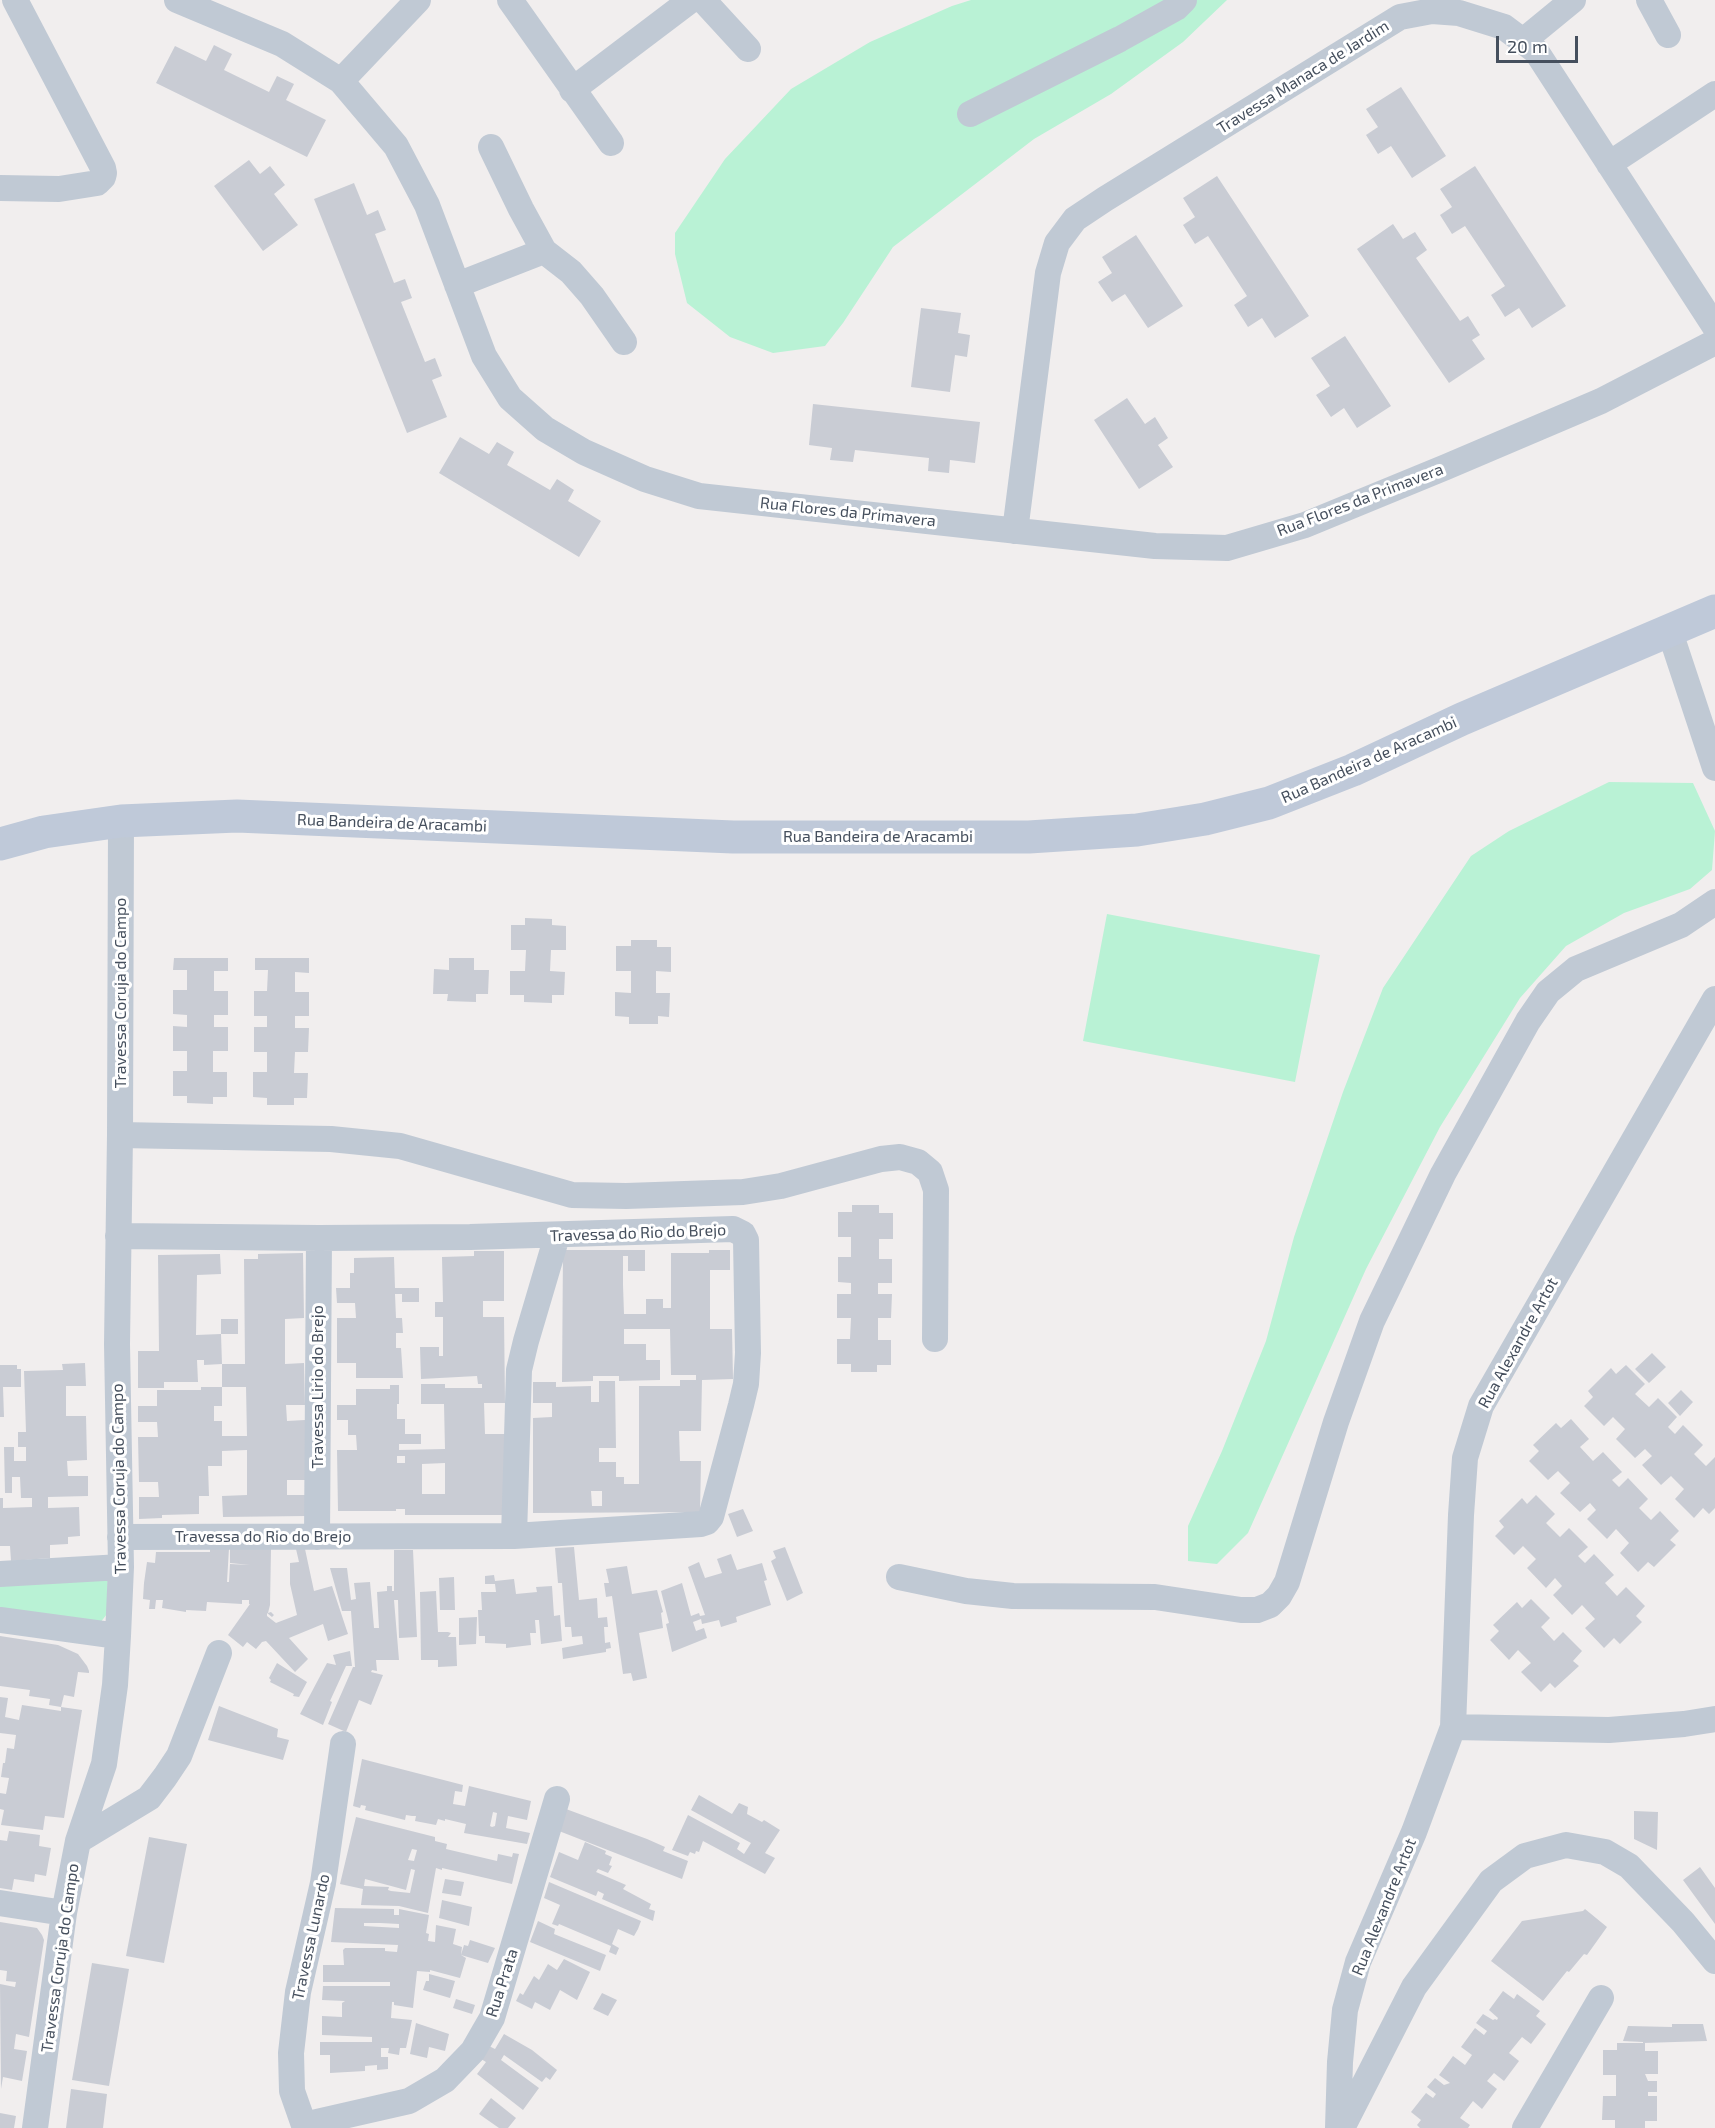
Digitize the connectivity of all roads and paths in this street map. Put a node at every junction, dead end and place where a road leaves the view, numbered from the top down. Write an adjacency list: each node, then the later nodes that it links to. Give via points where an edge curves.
1 (15, 0): 20 (street, via 104,173 97,183)
2 (177, 0): 13 (street, Rua Flores da Primavera, via 282,44)
3 (418, 0): 13 (street)
4 (510, 0): 14 (street)
5 (691, 0): 14 (street)
6 (703, 0): 12 (street)
7 (1573, 0): 11 (street)
8 (1648, 0): 10 (street)
9 (1176, 3): 16 (street)
10 (1668, 35)
11 (1523, 41): 19 (street, Travessa Manaca de Jardim, via 1536,51); 26 (street, Travessa Manaca de Jardim, via 1504,27 1459,13 1432,11 1400,17 1076,219 1057,243 1048,273)
12 (748, 49)
13 (341, 81): 22 (street, Rua Flores da Primavera, via 396,146 426,205)
14 (572, 90): 17 (street)
15 (1715, 94): 19 (street)
16 (970, 114)
17 (611, 143)
18 (491, 147): 21 (street)
19 (1610, 164): 23 (street, Travessa Manaca de Jardim)
20 (0, 188)
21 (544, 251): 22 (street); 24 (street, via 571,272)
22 (457, 285): 26 (street, Rua Flores da Primavera, via 484,356 510,398 545,429 584,452 645,479 699,496)
23 (1715, 327)
24 (624, 342)
25 (1715, 342): 26 (street, Rua Flores da Primavera, via 1601,401 1446,467 1305,525 1227,548 1155,546)
26 (1016, 531)
27 (1715, 610): 28 (main road, Rua Bandeira de Aracambi)
28 (1670, 629): 29 (street); 30 (main road, Rua Bandeira de Aracambi, via 1353,770 1269,803 1137,830 1029,837 733,837 237,816)
29 (1715, 768)
30 (121, 821): 31 (main road, Rua Bandeira de Aracambi, via 44,832); 34 (street, Travessa Coruja do Campo)
31 (0, 844)
32 (1715, 902): 45 (street, via 1681,924 1576,969 1548,992 1528,1021 1443,1173 1372,1321 1287,1582 1270,1605 1241,1610 1155,1597 1013,1596)
33 (1715, 999): 50 (street, Rua Alexandre Artot, via 1481,1406 1465,1458)
34 (120, 1136): 35 (street, via 331,1139 400,1146); 36 (street, Travessa Coruja do Campo)
35 (572, 1195): 37 (street); 39 (street, via 743,1192 781,1186 881,1159 900,1156 918,1162 930,1172 936,1190)
36 (118, 1236): 38 (street, Travessa do Rio do Brejo); 41 (street, Travessa Coruja do Campo)
37 (565, 1236): 38 (street, Travessa do Rio do Brejo); 40 (street, via 519,1370); 40 (street, Travessa do Rio do Brejo, via 733,1229 743,1234 746,1384 707,1522)
38 (319, 1238): 42 (street, Travessa Lirio do Brejo)
39 (935, 1339)
40 (514, 1536): 42 (street, Travessa do Rio do Brejo)
41 (120, 1537): 42 (street, Travessa do Rio do Brejo); 43 (street, Travessa Coruja do Campo)
42 (317, 1537)
43 (121, 1567): 44 (street); 47 (street, Travessa Coruja do Campo)
44 (0, 1574)
45 (899, 1577)
46 (0, 1620): 47 (street)
47 (118, 1636): 53 (street, Travessa Coruja do Campo, via 104,1764)
48 (219, 1653): 53 (street, via 178,1756 165,1777 148,1798)
49 (1715, 1719): 50 (street, via 1609,1730)
50 (1453, 1727): 60 (street, Rua Alexandre Artot, via 1414,1832 1358,1962 1345,2010)
51 (343, 1744): 58 (street, Travessa Lunardo, via 323,1883 298,1992 291,2053 292,2091)
52 (558, 1799): 58 (street, Rua Prata, via 492,2018 472,2051 445,2080 409,2101)
53 (78, 1841): 55 (street, Travessa Coruja do Campo)
54 (0, 1903): 55 (street)
55 (64, 1913): 59 (street, Travessa Coruja do Campo)
56 (1715, 1961): 60 (street, via 1629,1866 1605,1852 1566,1845 1525,1856 1491,1881 1414,1987)
57 (1601, 1998): 61 (street)
58 (304, 2126)
59 (35, 2128)
60 (1340, 2128)
61 (1525, 2128)

